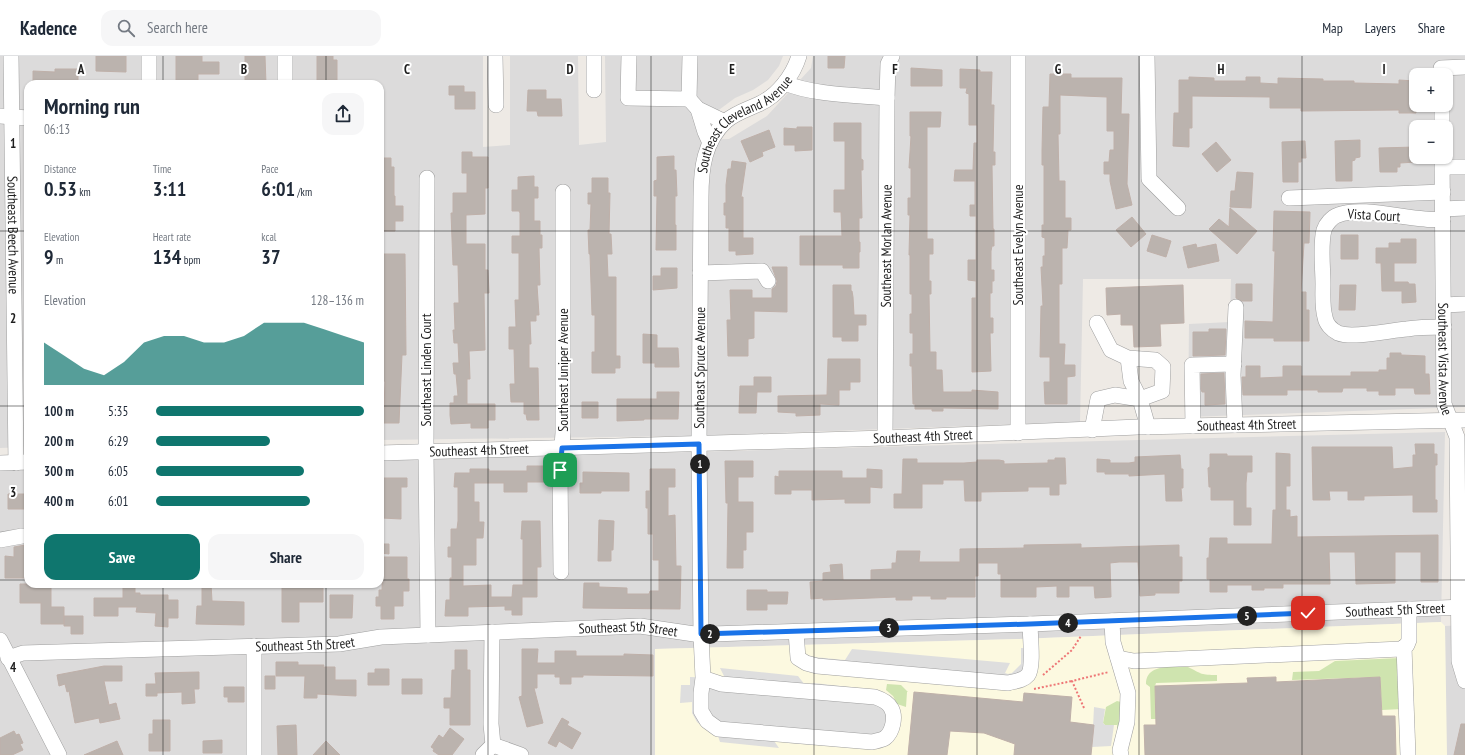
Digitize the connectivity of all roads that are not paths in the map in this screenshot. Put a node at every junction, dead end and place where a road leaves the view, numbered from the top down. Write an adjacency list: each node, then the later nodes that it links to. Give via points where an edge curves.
1 (12, 56): 21 (street, Southeast Beech Avenue)
2 (148, 56): 14 (street)
3 (285, 56): 15 (street)
4 (495, 56): 20 (street)
5 (594, 56): 17 (street)
6 (629, 56): 19 (street, via 628,98)
7 (690, 56): 19 (street)
8 (799, 56): 16 (street, Southeast Cleveland Avenue)
9 (892, 56): 18 (street, Southeast Morlan Avenue, via 888,64)
10 (1018, 56): 51 (street, Southeast Evelyn Avenue)
11 (1147, 56): 33 (street, via 1150,179)
12 (1441, 66): 13 (street)
13 (1465, 67)
14 (149, 80)
15 (285, 80)
16 (785, 83): 18 (street, via 795,88); 23 (street, Southeast Cleveland Avenue, via 769,98 735,114)
17 (594, 90)
18 (887, 98): 52 (street, Southeast Morlan Avenue)
19 (694, 104): 23 (street); 24 (street)
20 (496, 105)
21 (6, 117): 22 (street); 58 (street, Southeast Beech Avenue)
22 (24, 118)
23 (725, 122): 24 (street, Southeast Cleveland Avenue)
24 (710, 144): 31 (street, Southeast Cleveland Avenue, via 702,164)
25 (1442, 164): 30 (street, Southeast Vista Avenue)
26 (1451, 164): 27 (street)
27 (1465, 167)
28 (427, 178): 55 (street, Southeast Linden Court)
29 (563, 192): 54 (street, Southeast Juniper Avenue)
30 (1443, 192): 32 (street); 35 (street, Southeast Vista Avenue)
31 (700, 197): 36 (street, Southeast Spruce Avenue)
32 (1289, 198)
33 (1178, 208)
34 (1465, 208): 35 (street, Vista Court)
35 (1443, 214): 38 (street, Southeast Vista Avenue); 42 (street, Vista Court, via 1425,219 1347,212 1330,220 1323,237 1323,311 1332,329 1348,335)
36 (700, 273): 37 (street, via 762,271); 53 (street, Southeast Spruce Avenue)
37 (768, 281)
38 (1444, 304): 39 (street); 42 (street, Southeast Vista Avenue)
39 (1465, 304)
40 (1236, 307): 44 (street)
41 (1097, 323): 43 (street, via 1111,350)
42 (1444, 327): 46 (street, Southeast Vista Avenue, via 1444,404)
43 (1128, 358): 45 (street, via 1131,381); 45 (street, via 1155,360 1163,367 1162,391)
44 (1234, 364): 47 (street); 48 (street, via 1192,365)
45 (1140, 399): 49 (street); 50 (street, via 1115,395 1098,399)
46 (1458, 420): 47 (street, Southeast 4th Street); 62 (street, Southeast Vista Avenue)
47 (1235, 425): 48 (street, Southeast 4th Street)
48 (1193, 426): 49 (street, Southeast 4th Street)
49 (1148, 427): 50 (street, Southeast 4th Street)
50 (1092, 430): 51 (street, Southeast 4th Street)
51 (1018, 433): 52 (street, Southeast 4th Street)
52 (885, 438): 53 (street, Southeast 4th Street)
53 (699, 444): 54 (street, Southeast 4th Street); 69 (street, Southeast Spruce Avenue)
54 (562, 448): 55 (street, Southeast 4th Street); 61 (street, Southeast Juniper Avenue)
55 (426, 452): 56 (street, Southeast 4th Street); 68 (street, Southeast Linden Court)
56 (384, 454)
57 (0, 463): 58 (street)
58 (22, 463)
59 (24, 536): 60 (street)
60 (0, 540)
61 (560, 572)
62 (1462, 607): 63 (street, Southeast 5th Street); 76 (street, Southeast Vista Avenue, via 1459,661)
63 (1409, 609): 64 (street, Southeast 5th Street); 72 (street, via 1409,640)
64 (1112, 621): 65 (street, Southeast 5th Street); 74 (street, via 1113,642)
65 (1030, 624): 67 (street, Southeast 5th Street); 67 (street, via 1028,674 1021,680 1008,683 817,666 798,658)
66 (492, 632): 68 (street, Southeast 5th Street); 69 (street, Southeast 5th Street, via 640,626); 77 (street, via 491,724)
67 (796, 632): 69 (street, Southeast 5th Street)
68 (428, 634): 71 (street, Southeast 5th Street, via 381,636 339,644)
69 (701, 634): 75 (street, Southeast Spruce Avenue)
70 (0, 640): 73 (street)
71 (254, 646): 73 (street, Southeast 5th Street, via 23,653); 79 (street)
72 (1404, 647): 74 (street, via 1331,653 1141,661); 82 (street)
73 (8, 658): 78 (street)
74 (1120, 665): 81 (street, via 1128,693 1127,722)
75 (703, 678): 75 (street, Southeast Spruce Avenue, via 701,711 707,721 718,729 872,742 885,738 894,717 891,707 876,697 721,684)
76 (1465, 681)
77 (488, 750): 80 (street)
78 (59, 755)
79 (254, 755)
80 (521, 755)
81 (1121, 755)
82 (1408, 755)

